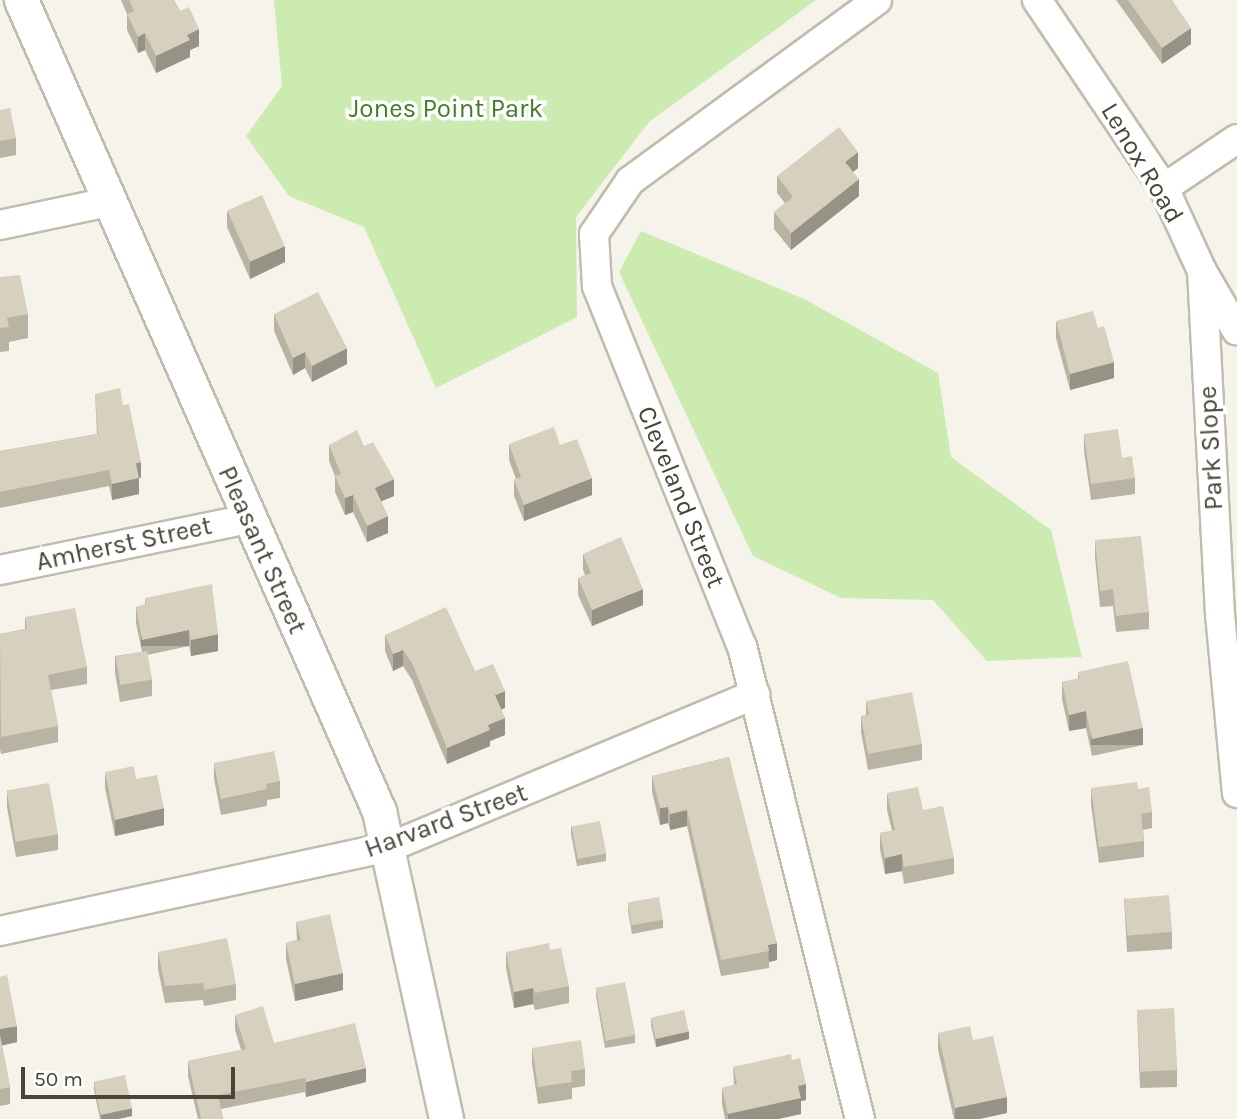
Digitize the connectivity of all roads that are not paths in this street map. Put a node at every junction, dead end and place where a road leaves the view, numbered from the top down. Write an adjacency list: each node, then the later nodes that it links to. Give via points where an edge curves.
1 (21, 0): 6 (street, Pleasant Street)
2 (877, 0): 12 (street, Cleveland Street, via 630,180 594,234 597,286 742,647)
3 (1037, 0): 5 (street, Lenox Road)
4 (1237, 139): 5 (street)
5 (1164, 188): 8 (street, Lenox Road)
6 (108, 202): 7 (street); 10 (street, Pleasant Street)
7 (0, 225)
8 (1202, 271): 9 (street, Lenox Road); 13 (street, Park Slope, via 1220,614)
9 (1237, 331)
10 (248, 519): 11 (street, Amherst Street); 14 (street, Pleasant Street, via 379,811)
11 (0, 570)
12 (755, 694): 14 (street, Harvard Street); 17 (street, Cleveland Street)
13 (1237, 793)
14 (387, 848): 15 (street, Harvard Street); 16 (street, Pleasant Street)
15 (0, 932)
16 (446, 1119)
17 (860, 1119)

